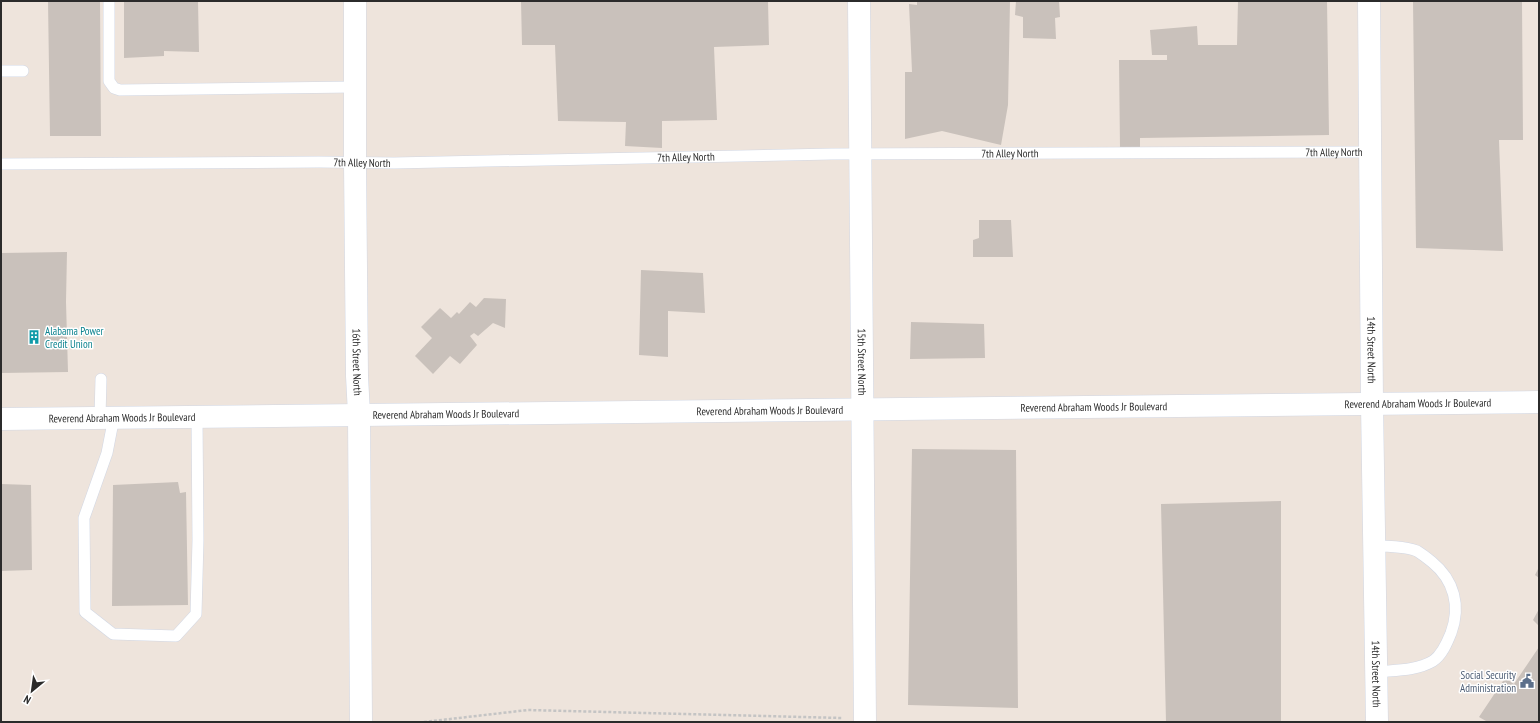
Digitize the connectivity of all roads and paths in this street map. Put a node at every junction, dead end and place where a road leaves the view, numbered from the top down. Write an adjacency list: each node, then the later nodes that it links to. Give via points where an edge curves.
1 (109, 1): 7 (lane, via 109,81 114,88 120,90)
2 (355, 1): 7 (street, 16th Street North)
3 (859, 1): 9 (street, 15th Street North)
4 (1369, 1): 8 (street, 14th Street North)
5 (1, 71): 6 (lane)
6 (23, 71)
7 (355, 87): 10 (street, 16th Street North)
8 (1371, 152): 9 (lane, 7th Alley North); 14 (street, 14th Street North)
9 (860, 154): 10 (lane, 7th Alley North); 15 (street, 15th Street North)
10 (355, 162): 11 (lane, 7th Alley North); 16 (street, 16th Street North)
11 (1, 164)
12 (101, 379): 18 (lane)
13 (1539, 402): 14 (street, Reverend Abraham Woods Jr Boulevard)
14 (1372, 404): 15 (street, Reverend Abraham Woods Jr Boulevard); 20 (street, 14th Street North)
15 (862, 409): 16 (street, Reverend Abraham Woods Jr Boulevard); 22 (street, 15th Street North)
16 (359, 414): 17 (street, Reverend Abraham Woods Jr Boulevard); 23 (street, 16th Street North)
17 (197, 416): 18 (street, Reverend Abraham Woods Jr Boulevard); 18 (lane, via 196,614 176,636 113,634 84,612 84,518 107,453)
18 (107, 417): 19 (street, Reverend Abraham Woods Jr Boulevard)
19 (1, 419)
20 (1374, 546): 21 (street, 14th Street North); 21 (lane, via 1416,551 1440,569 1451,584 1455,599 1453,629 1446,646 1434,660 1420,668)
21 (1376, 672): 25 (street, 14th Street North)
22 (865, 720): 24 (path, via 528,710)
23 (361, 722)
24 (424, 722)
25 (1377, 722)

